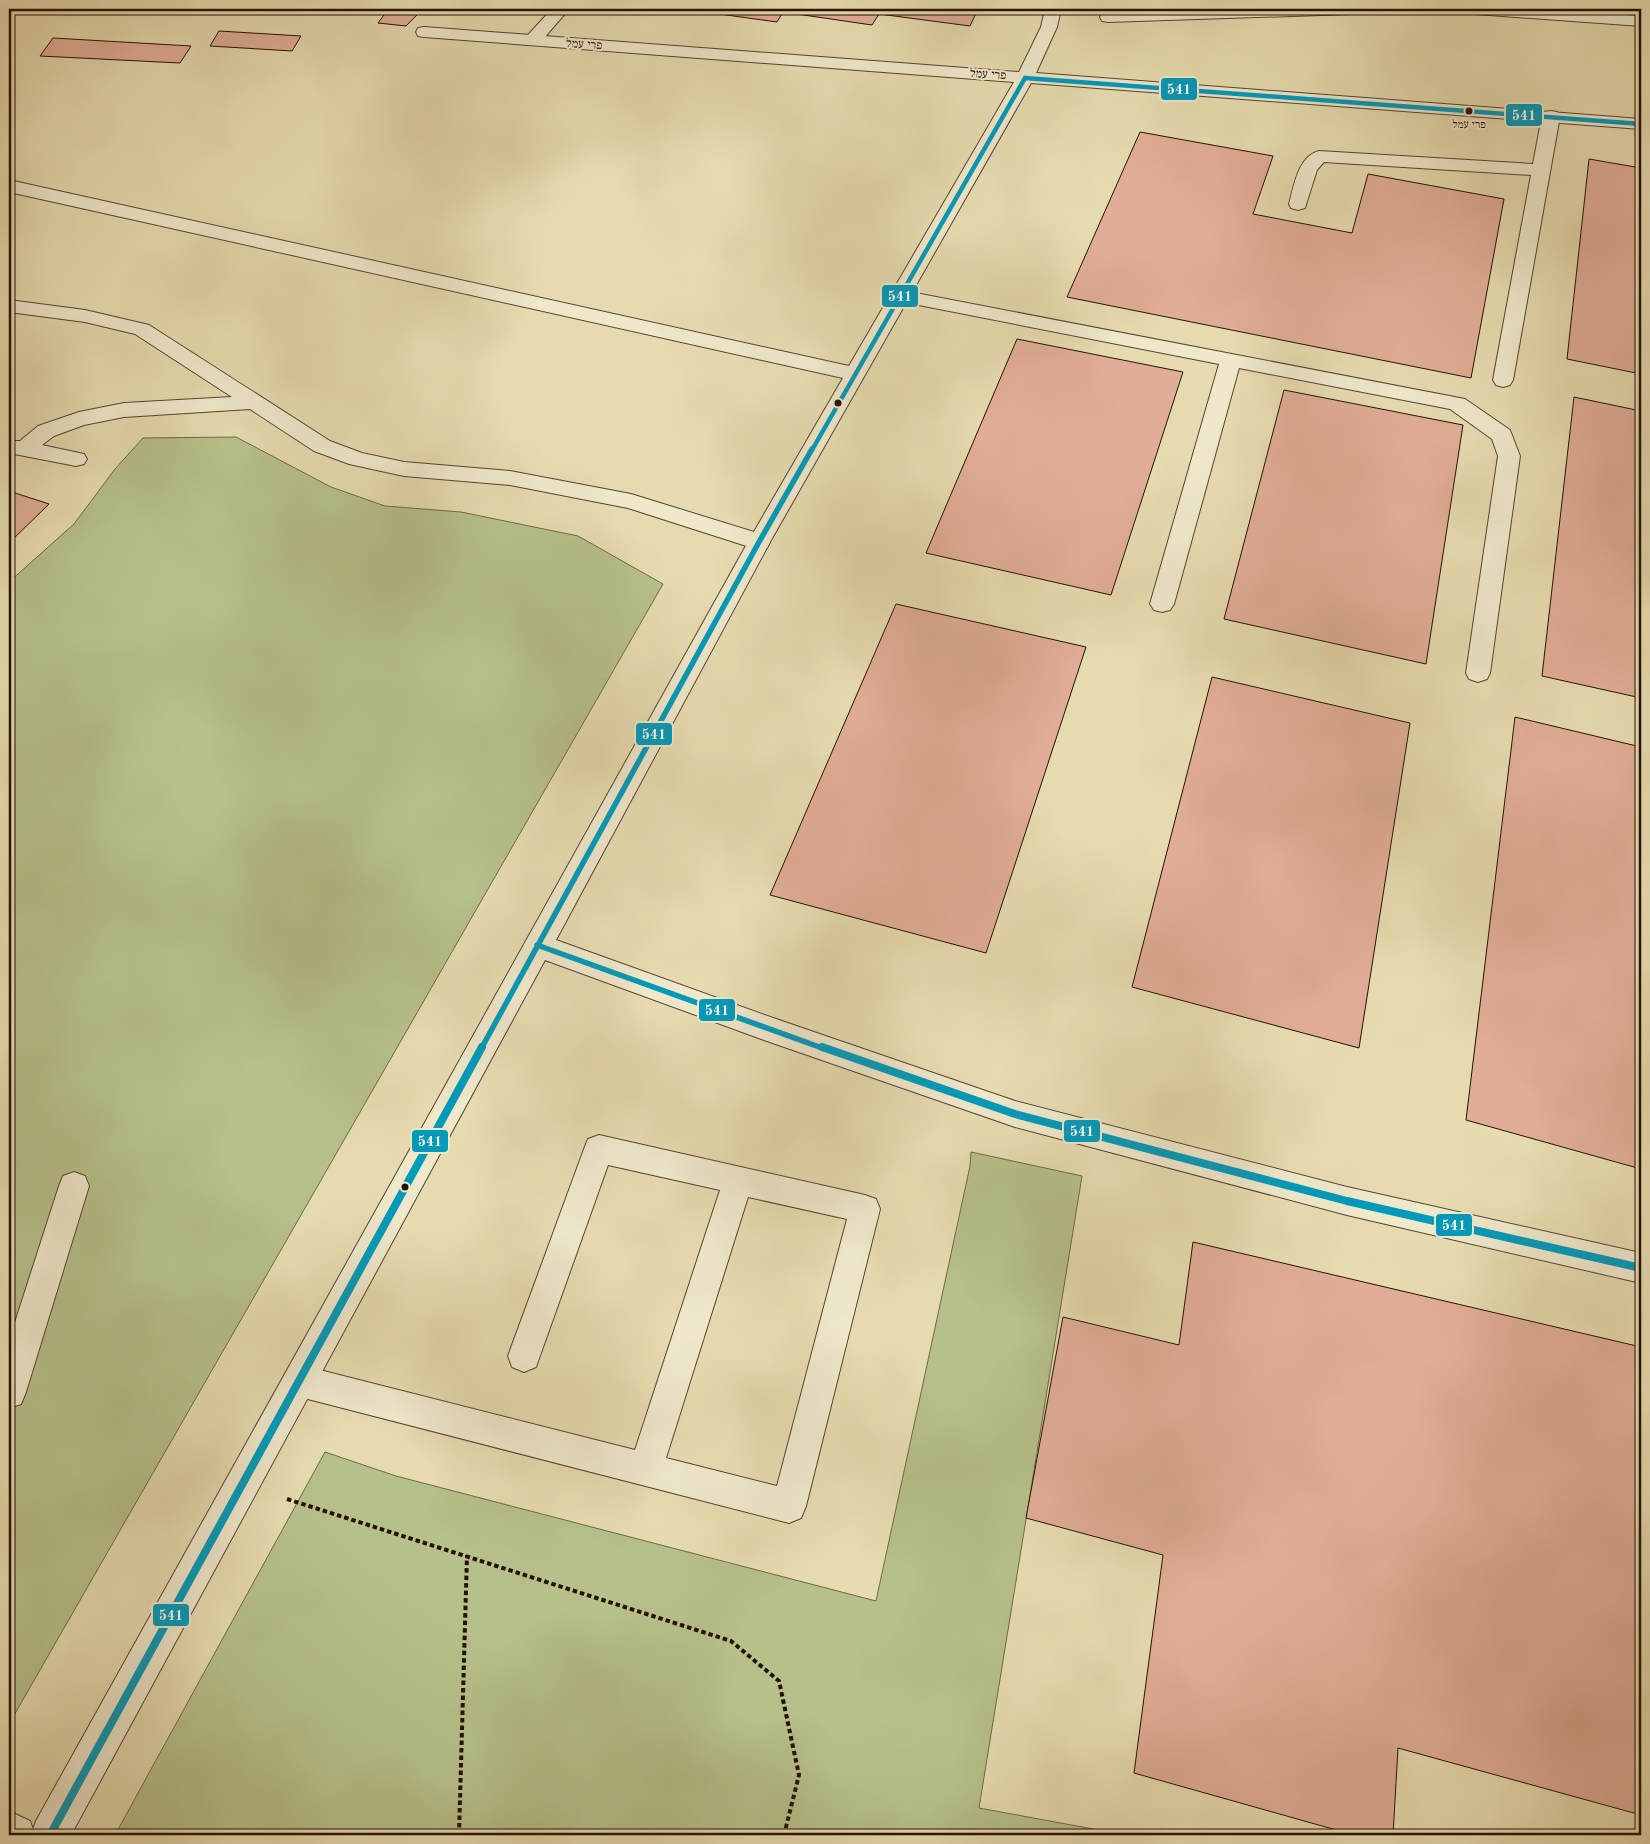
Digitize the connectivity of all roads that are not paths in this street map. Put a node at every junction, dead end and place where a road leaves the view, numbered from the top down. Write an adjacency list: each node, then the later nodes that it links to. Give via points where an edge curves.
1 (561, 9): 8 (street)
2 (1053, 9): 9 (street, via 1049,27)
3 (1352, 9): 5 (street)
4 (1475, 9): 6 (street)
5 (1108, 17)
6 (1641, 21)
7 (424, 32): 8 (street, פרי עמל)
8 (532, 41): 9 (street, פרי עמל)
9 (1024, 78): 10 (street, פרי עמל); 15 (street)
10 (1551, 116): 11 (street, פרי עמל); 12 (street)
11 (1641, 124)
12 (1541, 170): 14 (street, via 1318,156 1308,169); 19 (street)
13 (9, 186): 18 (street)
14 (1298, 204)
15 (900, 296): 17 (street); 18 (street)
16 (9, 306): 20 (street, via 85,316 142,329)
17 (1231, 360): 24 (street); 25 (street, via 1457,404 1502,435 1508,456)
18 (855, 374): 23 (street)
19 (1503, 380)
20 (256, 402): 21 (street, via 124,410 79,418 46,431); 23 (street, via 322,446 357,459 404,469 510,478 578,490 631,501)
21 (17, 448): 22 (street)
22 (76, 459)
23 (759, 542): 26 (street)
24 (1162, 604)
25 (1478, 673)
26 (538, 945): 29 (street, via 1015,1114 1347,1201); 31 (street)
27 (738, 1181): 30 (street, via 599,1149); 33 (street); 33 (street, via 865,1209 789,1506)
28 (74, 1186): 32 (street)
29 (1641, 1268)
30 (524, 1356)
31 (300, 1381): 33 (street); 36 (street)
32 (9, 1392)
33 (646, 1470)
34 (9, 1830): 35 (street)
35 (16, 1835)
36 (50, 1835)

